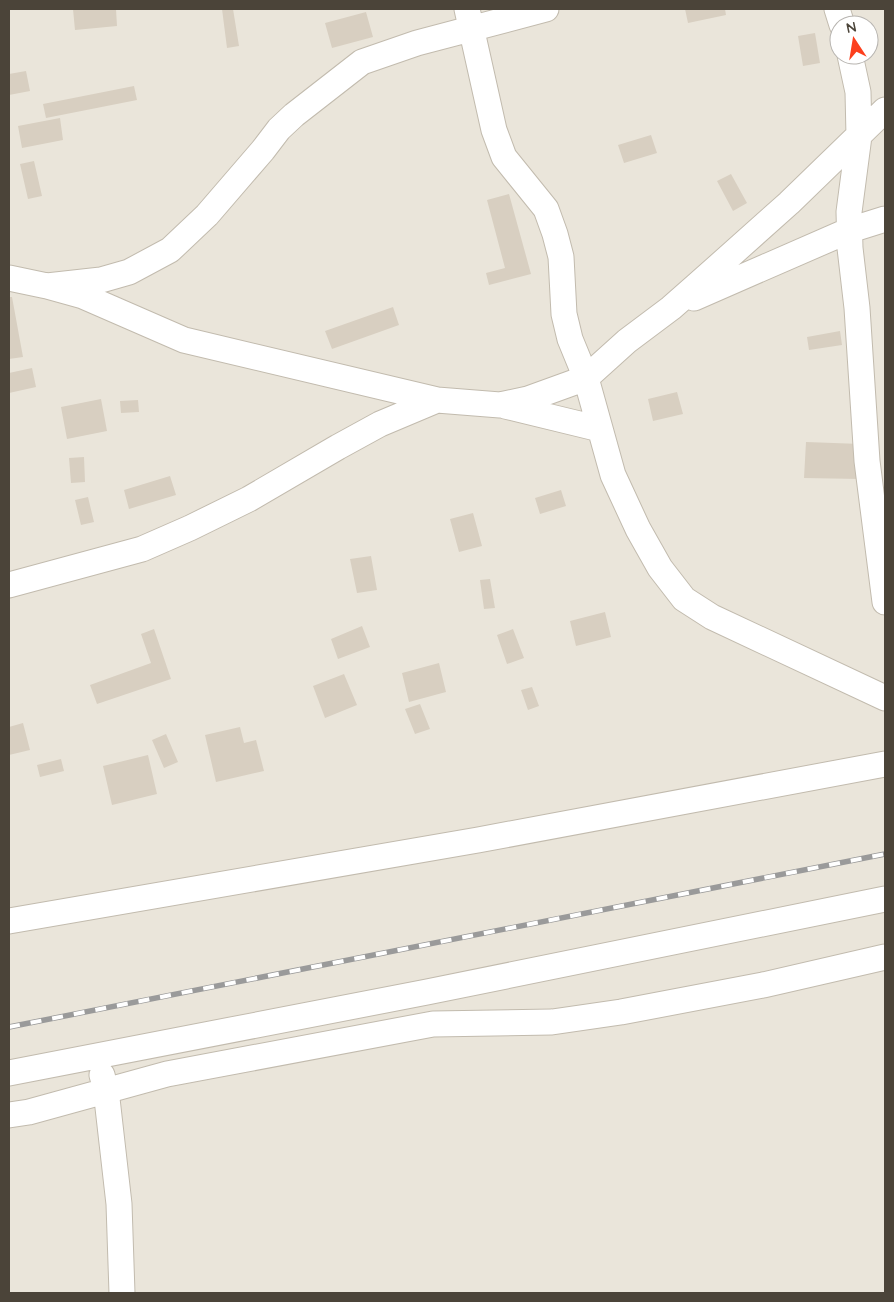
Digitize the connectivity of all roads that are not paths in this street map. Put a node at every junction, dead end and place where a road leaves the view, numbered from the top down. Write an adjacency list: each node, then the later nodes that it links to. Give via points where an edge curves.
1 (546, 9): 2 (street)
2 (469, 19): 9 (street, via 417,43 362,62 294,115 207,215 170,250 129,272 101,280); 11 (street, via 494,130 504,157 546,209 555,234 561,257 564,314)
3 (852, 65): 5 (street, via 858,92)
4 (885, 110): 5 (street)
5 (859, 136): 7 (street, via 848,212); 10 (street)
6 (885, 219): 7 (street)
7 (850, 230): 10 (street); 16 (street, via 867,461)
8 (9, 278): 9 (street)
9 (47, 286): 12 (street, via 83,296 184,340)
10 (671, 308): 11 (street)
11 (586, 378): 13 (street, via 528,399); 14 (street)
12 (437, 400): 13 (street); 15 (street, via 380,424 249,499 166,539 142,549)
13 (500, 404): 14 (street)
14 (600, 429): 17 (street, via 613,475 638,529 660,568 684,599 712,617)
15 (9, 585)
16 (885, 602)
17 (885, 698)
18 (885, 764): 20 (street, via 478,840)
19 (885, 899): 22 (street)
20 (9, 921)
21 (885, 957): 24 (street, via 763,985 621,1012 552,1022 433,1024 176,1072)
22 (96, 1056): 23 (street); 24 (street)
23 (9, 1073)
24 (106, 1090): 25 (street); 26 (street, via 119,1204)
25 (9, 1115)
26 (122, 1293)

